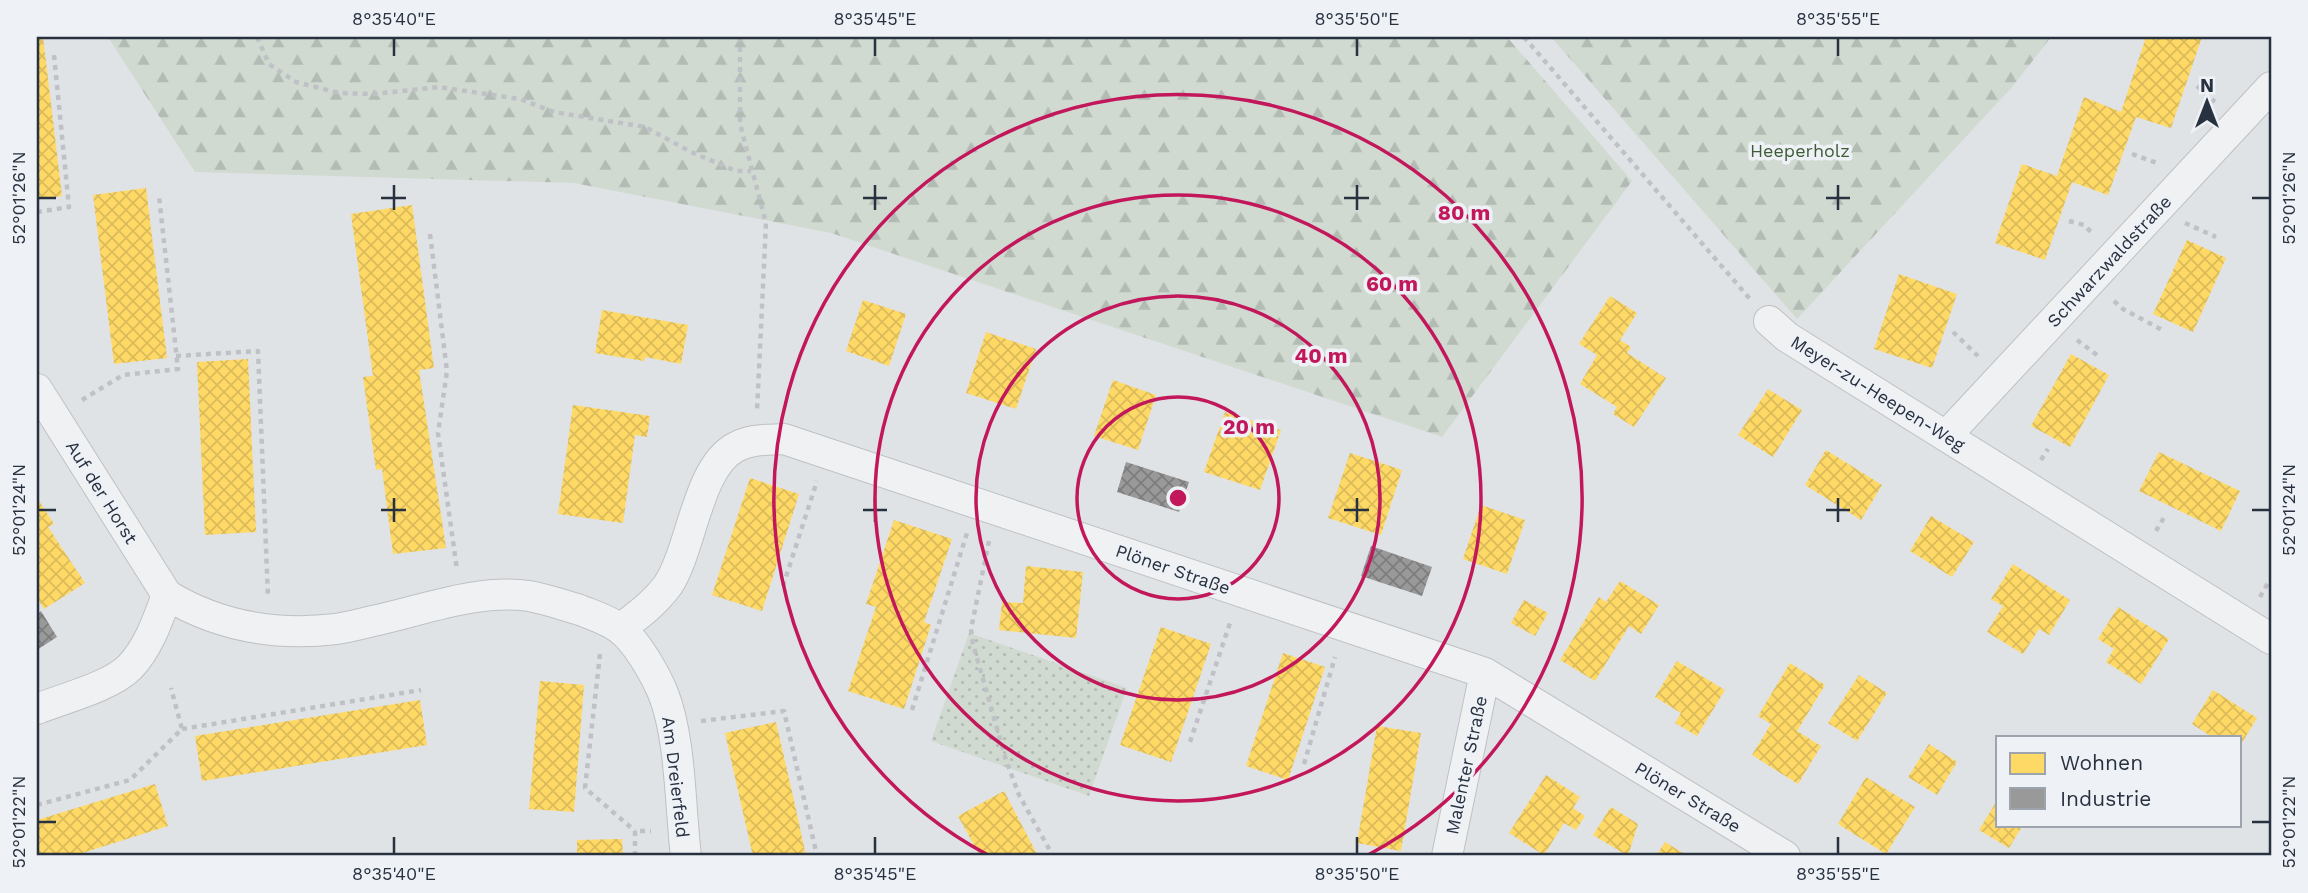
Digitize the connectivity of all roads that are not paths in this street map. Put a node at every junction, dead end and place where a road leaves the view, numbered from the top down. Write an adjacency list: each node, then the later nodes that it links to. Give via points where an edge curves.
1 (2271, 87): 4 (street, Schwarzwaldstraße)
2 (1769, 321): 4 (street, Meyer-zu-Heepen-Weg, via 1787,337)
3 (37, 389): 5 (street, Auf der Horst)
4 (1946, 436): 7 (street, Meyer-zu-Heepen-Weg)
5 (167, 595): 6 (street, via 191,609 270,631 337,629 493,596 527,596 560,603); 9 (street, via 156,625 128,668 107,682)
6 (620, 629): 8 (street, Plöner Straße, via 668,585 707,481 720,461 734,448 756,440 784,439); 10 (street, Am Dreierfeld, via 645,659 673,725)
7 (2271, 639)
8 (1485, 673): 11 (street, Malenter Straße); 12 (street, Plöner Straße)
9 (37, 709)
10 (686, 856)
11 (1447, 856)
12 (1785, 856)

